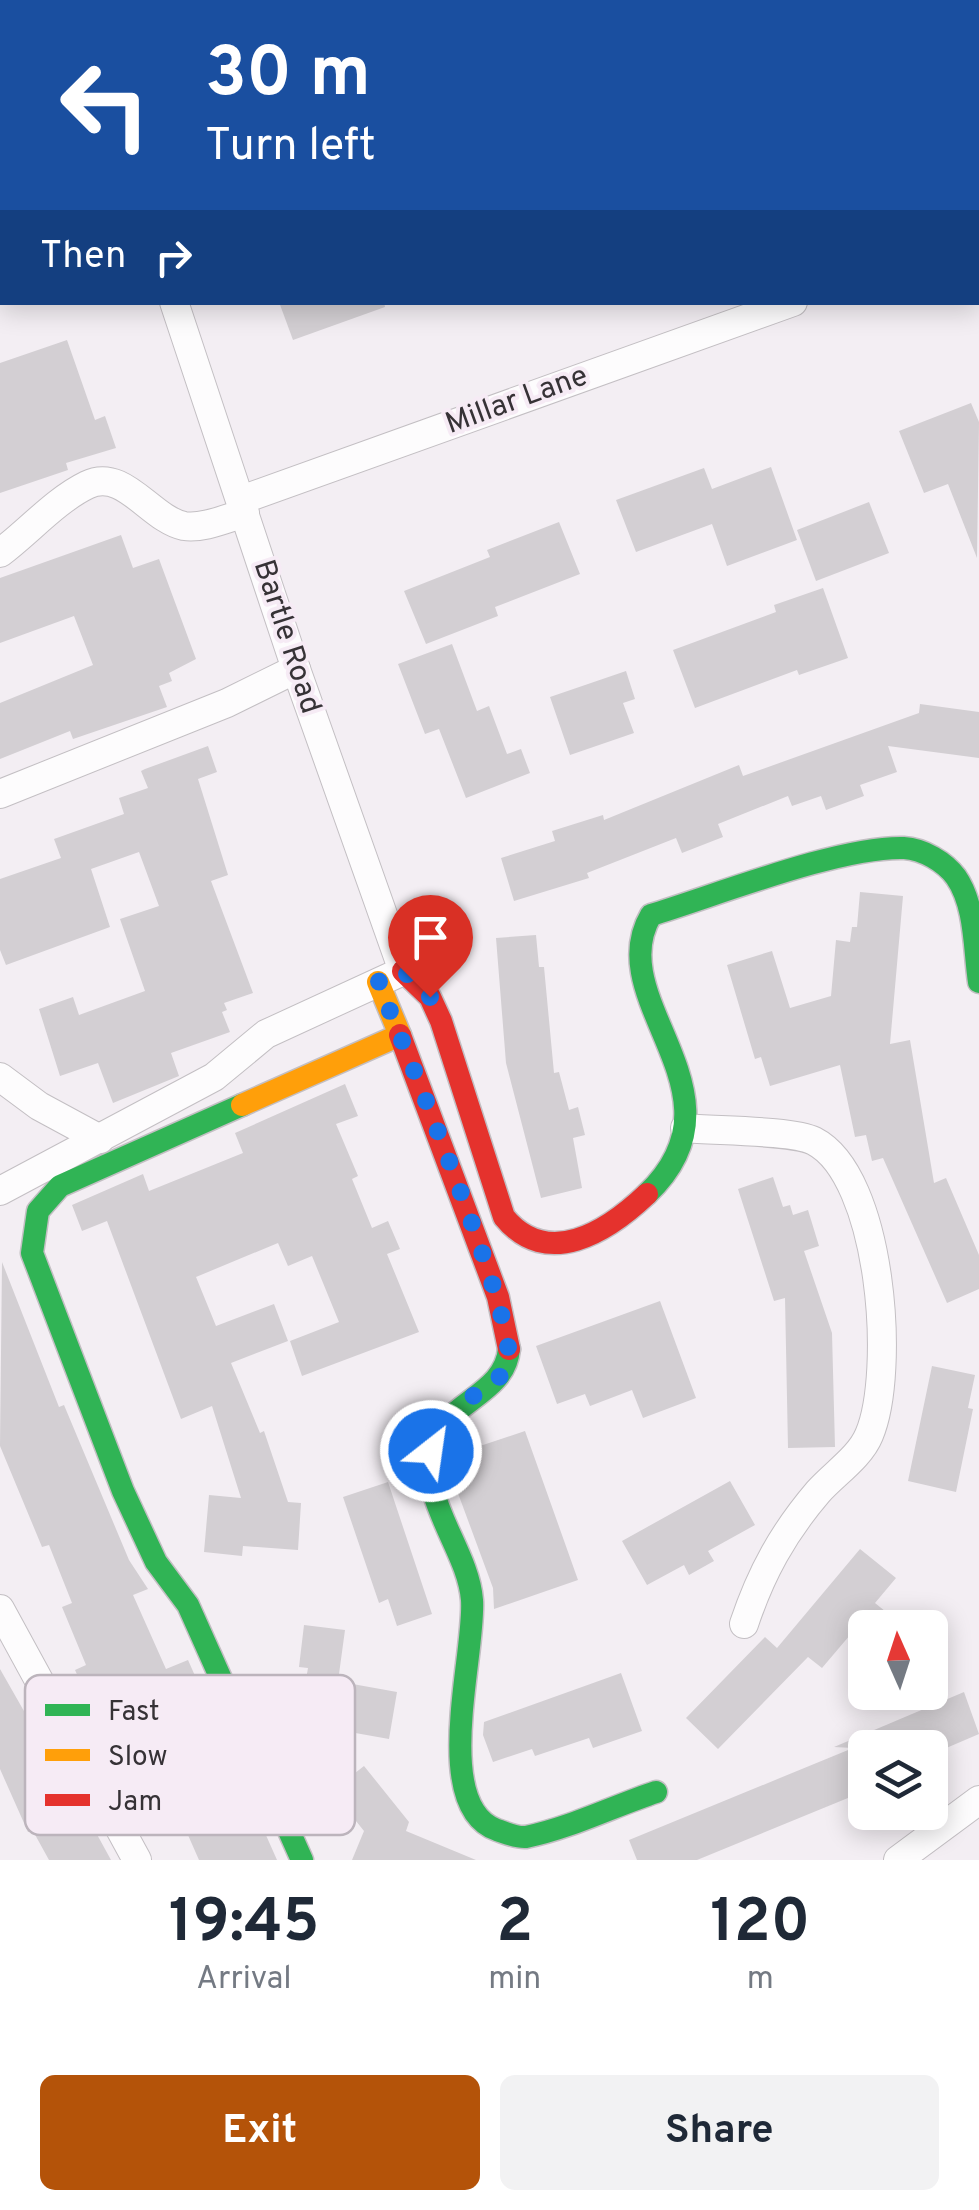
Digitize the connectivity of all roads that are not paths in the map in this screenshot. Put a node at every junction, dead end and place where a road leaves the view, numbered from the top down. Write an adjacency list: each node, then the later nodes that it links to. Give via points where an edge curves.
1 (175, 305): 3 (street, Bartle Road)
2 (786, 305): 3 (street, Millar Lane)
3 (243, 506): 4 (street, Millar Lane, via 180,525 102,480); 5 (street, Bartle Road)
4 (0, 553)
5 (296, 669): 6 (street, via 226,704); 7 (street, Bartle Road)
6 (0, 794)
7 (391, 976): 9 (street); 11 (street, via 430,997 504,1217 530,1243 560,1243 628,1212 659,1183); 12 (street, via 266,1034 214,1077)
8 (979, 982): 11 (street, via 968,903 956,877 939,860 909,848 870,850 660,910 641,926 640,962 683,1084)
9 (400, 1035): 17 (street, via 60,1186 40,1205 31,1232 33,1265 123,1491); 18 (street, via 508,1336 508,1361 499,1378 446,1416 431,1451 433,1480 474,1615 459,1722 464,1782 486,1824 522,1838)
10 (0, 1076): 12 (street)
11 (685, 1128): 15 (street, via 811,1139 830,1154 865,1225 880,1306 868,1437 783,1535)
12 (100, 1139): 13 (street)
13 (0, 1191)
14 (0, 1609): 16 (street)
15 (744, 1624)
16 (36, 1675)
17 (219, 1675)
18 (656, 1792)
19 (979, 1800): 24 (street)
20 (123, 1835): 22 (street)
21 (291, 1835): 23 (street)
22 (137, 1860)
23 (302, 1860)
24 (898, 1860)

